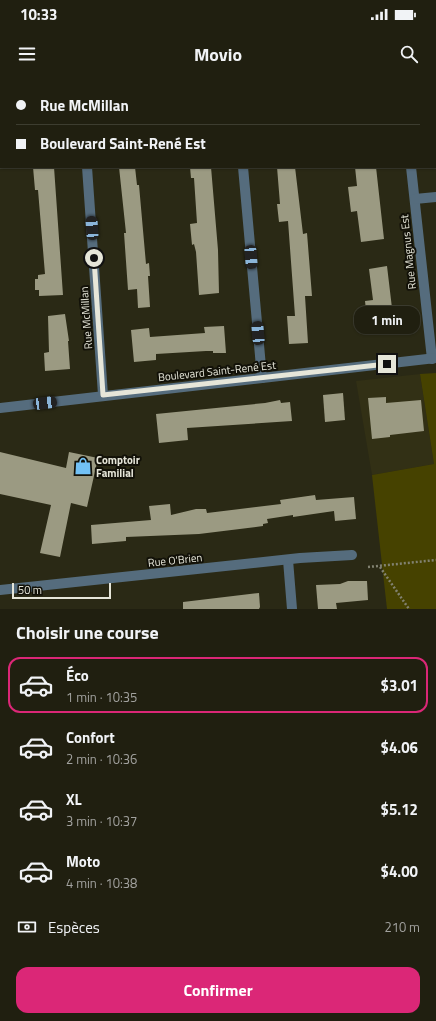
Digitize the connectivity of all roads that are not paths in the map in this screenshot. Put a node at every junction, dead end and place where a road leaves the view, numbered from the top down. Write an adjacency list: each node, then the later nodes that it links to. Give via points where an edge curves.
1 (88, 168): 8 (street, Rue McMillan)
2 (243, 168): 7 (street)
3 (411, 168): 5 (street, Rue Magnus Est)
4 (436, 197): 5 (street)
5 (415, 199): 6 (street, Rue Magnus Est)
6 (434, 358): 7 (street, Boulevard Saint-René Est)
7 (262, 378): 8 (street, Boulevard Saint-René Est)
8 (103, 395): 9 (street, Boulevard Saint-René Est)
9 (0, 408)
10 (352, 555): 11 (street, Rue O'Brien)
11 (288, 560): 12 (street, Rue O'Brien); 13 (street)
12 (0, 590)
13 (292, 609)

